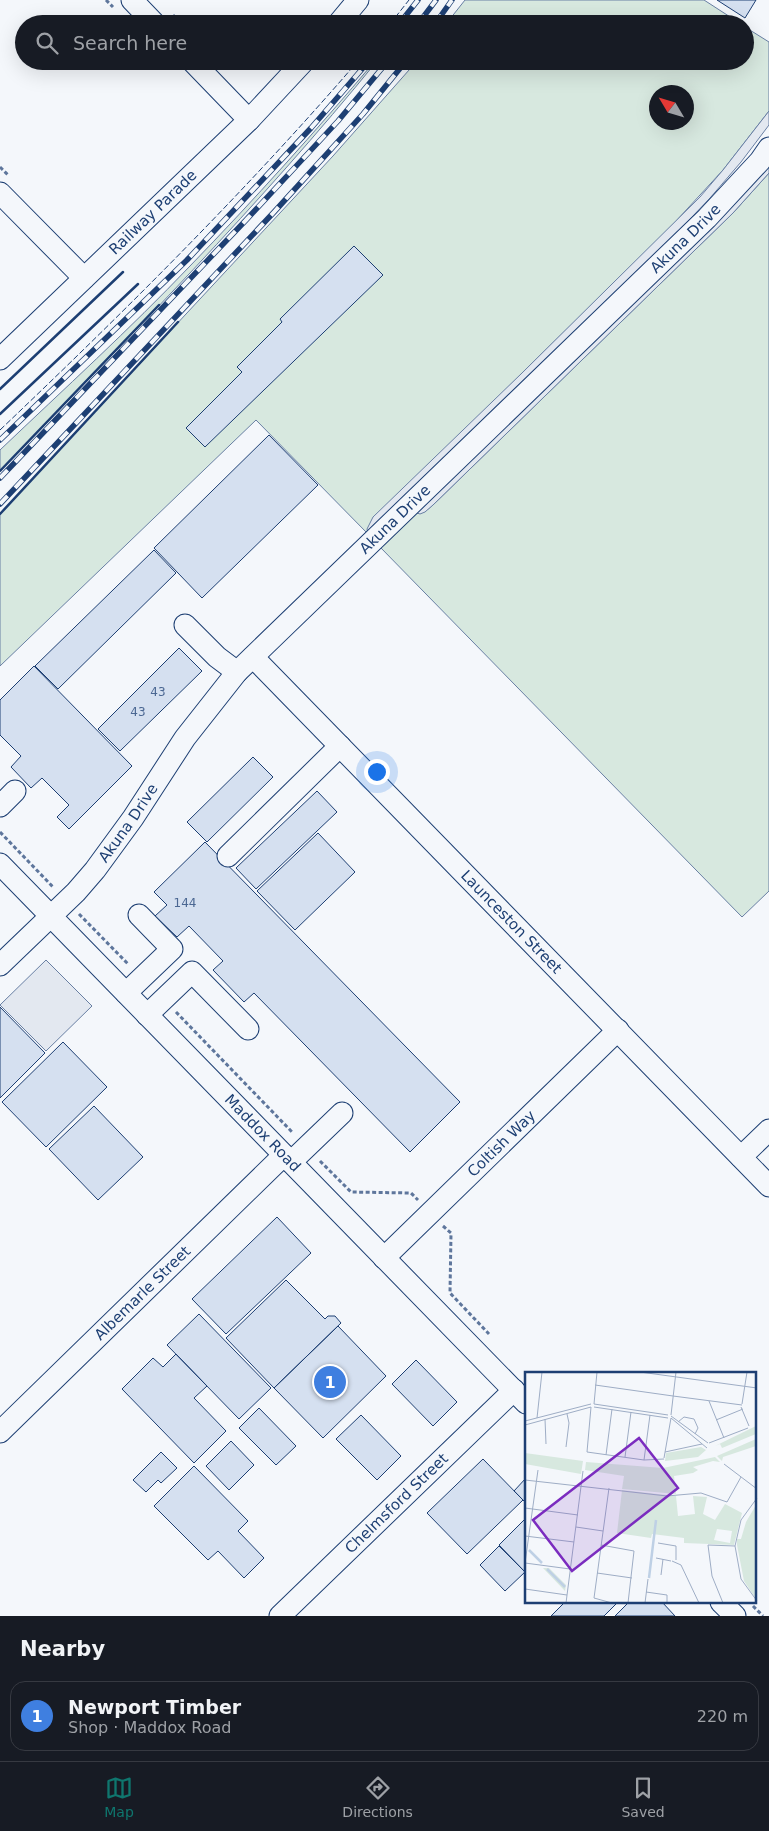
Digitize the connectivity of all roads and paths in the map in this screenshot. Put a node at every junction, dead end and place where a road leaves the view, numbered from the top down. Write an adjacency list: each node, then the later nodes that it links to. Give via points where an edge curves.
1 (132, 0): 3 (street)
2 (358, 0): 4 (street)
3 (146, 15)
4 (346, 15)
5 (201, 70): 7 (street)
6 (296, 70): 7 (street, Railway Parade)
7 (250, 120): 10 (street, Railway Parade)
8 (769, 148): 13 (street, Akuna Drive, via 707,218)
9 (0, 193): 10 (street)
10 (84, 278): 11 (street, Railway Parade)
11 (0, 359)
12 (185, 625): 14 (street)
13 (253, 657): 14 (street, Akuna Drive); 15 (street, Launceston Street)
14 (237, 672): 19 (street, Akuna Drive, via 185,738 95,870)
15 (340, 746): 17 (street); 28 (street, Launceston Street)
16 (0, 832): 19 (path)
17 (228, 856)
18 (0, 864): 21 (street, Maddox Road)
19 (67, 901): 21 (street, Akuna Drive); 23 (path)
20 (138, 915): 23 (street, via 172,949)
21 (51, 916): 22 (street, Akuna Drive); 24 (street, Maddox Road)
22 (0, 965)
23 (142, 978): 24 (street)
24 (126, 993): 26 (street, Maddox Road)
25 (163, 999): 26 (street); 27 (street, via 192,972); 31 (path)
26 (147, 1015): 33 (street, Maddox Road)
27 (248, 1028)
28 (618, 1030): 32 (street, Launceston Street); 35 (street, Coltish Way)
29 (342, 1113): 31 (street, Albemarle Street)
30 (769, 1130): 32 (street)
31 (307, 1147): 33 (street, Albemarle Street); 35 (path, via 351,1192 411,1194)
32 (741, 1157): 34 (street, Launceston Street)
33 (288, 1159): 36 (street, Maddox Road); 39 (street, Albemarle Street)
34 (769, 1186)
35 (430, 1213): 36 (street, Coltish Way); 37 (path, via 451,1233 450,1293)
36 (384, 1258): 38 (street, Maddox Road)
37 (495, 1340)
38 (520, 1397): 42 (street, Chelmsford Street)
39 (0, 1432)
40 (723, 1604): 43 (street)
41 (752, 1604): 44 (path)
42 (280, 1616)
43 (735, 1616)
44 (763, 1616)

